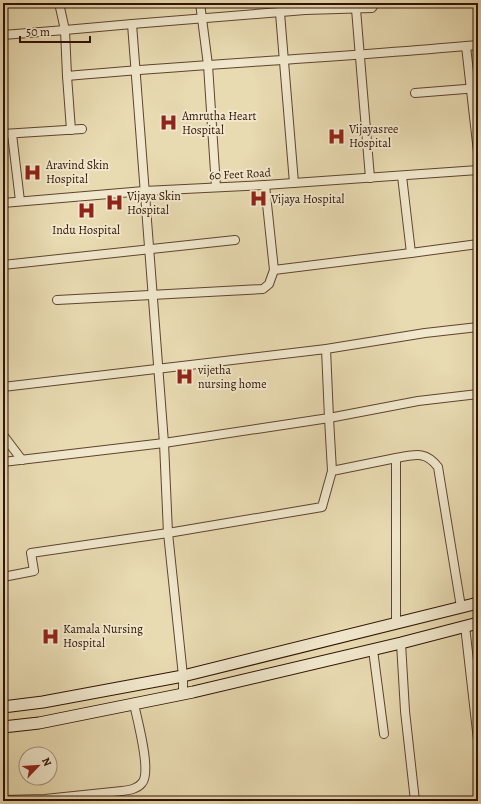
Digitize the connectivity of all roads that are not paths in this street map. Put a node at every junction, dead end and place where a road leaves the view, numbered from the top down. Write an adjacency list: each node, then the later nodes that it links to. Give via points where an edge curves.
1 (59, 3): 9 (street)
2 (200, 3): 7 (street)
3 (375, 3): 5 (street, via 372,8)
4 (305, 7): 5 (street); 6 (street)
5 (356, 9): 13 (street)
6 (280, 13): 7 (street); 14 (street)
7 (202, 18): 8 (street); 15 (street)
8 (132, 24): 9 (street); 16 (street)
9 (65, 30): 10 (street); 17 (street)
10 (3, 35)
11 (478, 45): 12 (street)
12 (466, 46): 13 (street); 18 (street)
13 (358, 56): 14 (street); 27 (street)
14 (284, 61): 15 (street); 28 (street)
15 (208, 65): 16 (street); 30 (street)
16 (135, 69): 17 (street); 31 (street)
17 (67, 76): 21 (street)
18 (474, 88): 19 (street); 24 (street)
19 (415, 93)
20 (82, 129): 21 (street)
21 (70, 130): 23 (street)
22 (3, 134): 23 (street)
23 (12, 134): 32 (street)
24 (478, 152)
25 (478, 170): 26 (street, 60 Feet Road)
26 (402, 176): 27 (street, 60 Feet Road); 37 (street)
27 (370, 178): 28 (street, 60 Feet Road)
28 (294, 183): 29 (street, 60 Feet Road)
29 (266, 185): 30 (street, 60 Feet Road); 39 (street)
30 (216, 187): 31 (street, 60 Feet Road)
31 (144, 190): 32 (street, 60 Feet Road); 36 (street)
32 (20, 201): 33 (street, 60 Feet Road)
33 (3, 203)
34 (235, 240): 36 (street)
35 (478, 244): 37 (street)
36 (149, 249): 38 (street); 40 (street)
37 (411, 253): 39 (street)
38 (3, 265)
39 (274, 270): 40 (street, via 269,284 263,289)
40 (153, 296): 41 (street); 44 (street)
41 (57, 300)
42 (478, 327): 43 (street)
43 (326, 349): 44 (street); 47 (street)
44 (158, 367): 45 (street); 49 (street)
45 (3, 387)
46 (478, 394): 47 (street, via 418,401)
47 (329, 418): 49 (street); 53 (street)
48 (3, 435): 51 (street)
49 (164, 443): 51 (street); 54 (street)
50 (396, 458): 53 (street); 57 (street, via 428,456 438,467); 59 (street)
51 (22, 460): 52 (street)
52 (3, 462)
53 (332, 471): 54 (street, via 322,507)
54 (168, 533): 55 (street, via 31,553 34,571); 63 (street)
55 (3, 577)
56 (478, 603): 57 (main road)
57 (461, 607): 59 (main road)
58 (478, 623): 60 (main road)
59 (396, 624): 63 (main road)
60 (465, 626): 61 (main road); 69 (street)
61 (401, 643): 62 (main road); 71 (street, via 404,711)
62 (373, 650): 64 (main road); 68 (street)
63 (183, 676): 64 (street); 66 (main road)
64 (183, 694): 65 (main road)
65 (134, 704): 67 (main road, via 39,723); 70 (street, via 146,767 143,782 139,786 132,790 45,799)
66 (3, 707)
67 (3, 727)
68 (384, 734)
69 (478, 740)
70 (3, 800)
71 (415, 801)

